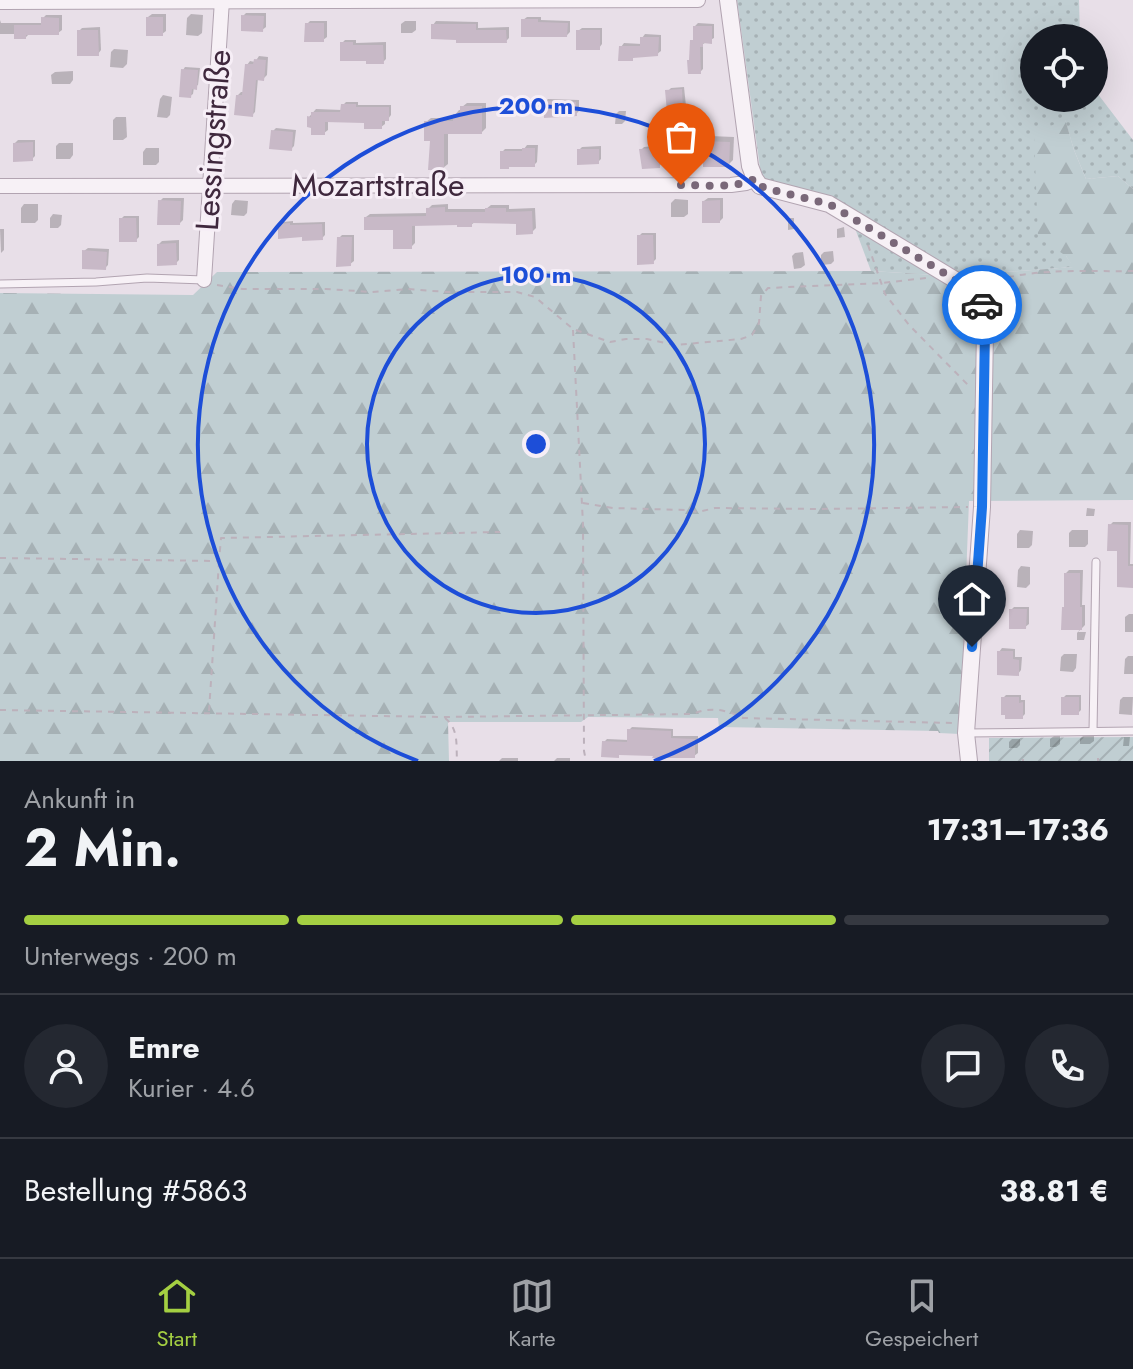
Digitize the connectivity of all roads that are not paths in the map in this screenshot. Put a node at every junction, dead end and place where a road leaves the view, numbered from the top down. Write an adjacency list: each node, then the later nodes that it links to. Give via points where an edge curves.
1 (698, 0): 3 (street)
2 (728, 0): 5 (street)
3 (222, 1): 4 (street); 6 (street, Lessingstraße)
4 (0, 2)
5 (755, 179): 6 (street, Mozartstraße, via 731,185); 13 (street, via 768,189 829,204 980,299 982,507)
6 (209, 185): 7 (street, Mozartstraße); 8 (street, Lessingstraße)
7 (0, 186)
8 (204, 280): 9 (lane)
9 (0, 284)
10 (1096, 562): 11 (lane)
11 (1093, 731): 12 (lane); 13 (lane)
12 (1133, 731)
13 (966, 733): 14 (street)
14 (969, 761)

